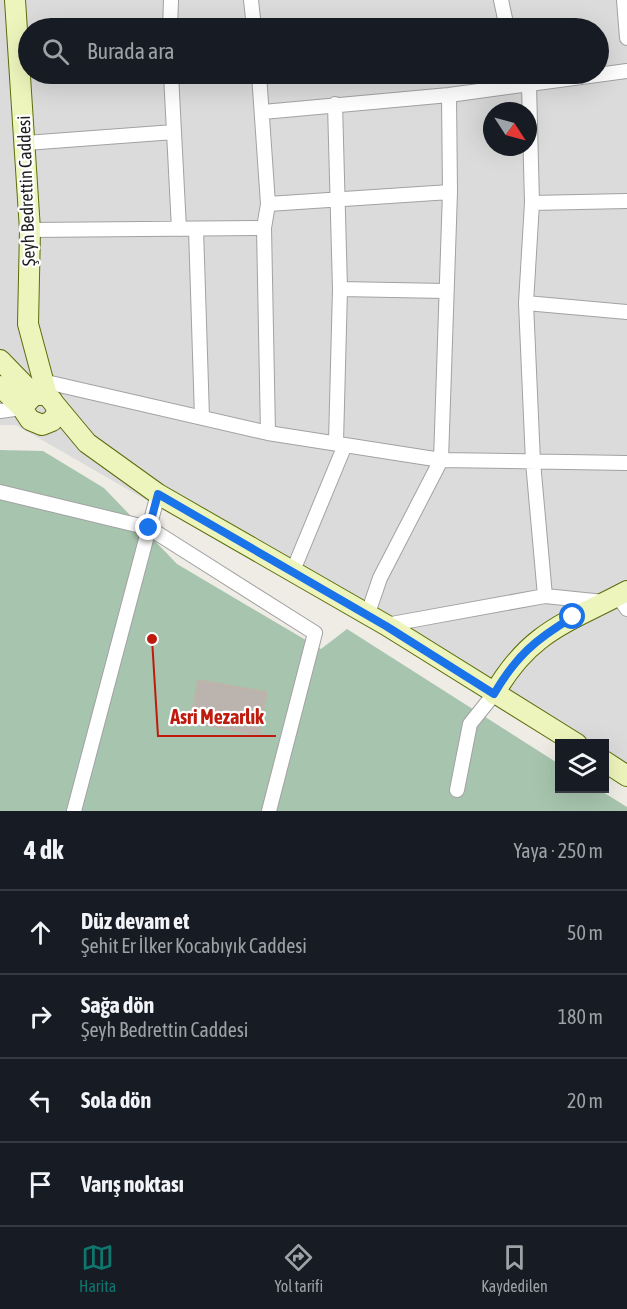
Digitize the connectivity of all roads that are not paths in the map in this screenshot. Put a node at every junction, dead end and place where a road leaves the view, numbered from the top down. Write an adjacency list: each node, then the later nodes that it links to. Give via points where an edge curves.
1 (15, 0): 9 (main road, Şeyh Bedrettin Caddesi)
2 (171, 0): 6 (street)
3 (250, 0): 7 (street)
4 (501, 0): 8 (street)
5 (624, 0): 10 (street)
6 (170, 18)
7 (253, 18)
8 (505, 18)
9 (18, 19)
10 (627, 38)
11 (627, 71): 12 (street)
12 (609, 73)
13 (25, 84): 22 (main road, Şeyh Bedrettin Caddesi)
14 (172, 84): 21 (street)
15 (260, 84): 20 (street)
16 (510, 84): 18 (street)
17 (521, 84): 26 (street)
18 (449, 95): 19 (street); 23 (street)
19 (335, 104): 20 (street); 24 (street)
20 (264, 111): 27 (street)
21 (174, 132): 22 (street); 29 (street)
22 (26, 143): 31 (main road, Şeyh Bedrettin Caddesi)
23 (450, 192): 24 (street); 33 (street)
24 (339, 199): 27 (street); 32 (street)
25 (627, 201): 26 (street)
26 (532, 203): 34 (street)
27 (268, 204): 28 (street)
28 (264, 228): 30 (street); 42 (street)
29 (179, 229): 30 (street); 31 (street)
30 (196, 229): 40 (street)
31 (30, 230): 38 (main road, Şeyh Bedrettin Caddesi, via 28,324)
32 (340, 289): 33 (street); 44 (street)
33 (445, 291): 45 (street)
34 (526, 303): 35 (street); 46 (street)
35 (627, 312)
36 (0, 360): 38 (main road)
37 (0, 387): 38 (main road)
38 (39, 396): 39 (street); 40 (street); 41 (main road, via 30,420); 41 (main road, via 58,411 52,421); 43 (main road, Şeyh Bedrettin Caddesi)
39 (0, 411)
40 (202, 417): 42 (street)
41 (42, 425): 43 (main road)
42 (268, 432): 44 (street)
43 (87, 443): 49 (main road, Şeyh Bedrettin Caddesi)
44 (340, 443): 45 (street); 51 (street)
45 (441, 460): 46 (street); 54 (street, via 380,578)
46 (534, 462): 47 (street); 52 (street)
47 (627, 463)
48 (0, 492): 50 (street)
49 (158, 494): 50 (street); 51 (main road, Şeyh Bedrettin Caddesi)
50 (149, 528): 61 (street); 62 (street, via 315,633)
51 (292, 573): 54 (main road, Şeyh Bedrettin Caddesi)
52 (545, 596): 53 (street); 55 (street)
53 (620, 599): 56 (main road, via 573,617 539,638 510,666)
54 (367, 616): 55 (main road, Şeyh Bedrettin Caddesi)
55 (386, 626): 56 (main road, Şeyh Bedrettin Caddesi)
56 (494, 694): 57 (main road, Şeyh Bedrettin Caddesi); 60 (street, via 470,724)
57 (569, 739)
58 (609, 764): 59 (main road)
59 (627, 776)
60 (457, 790)
61 (74, 811)
62 (268, 811)

